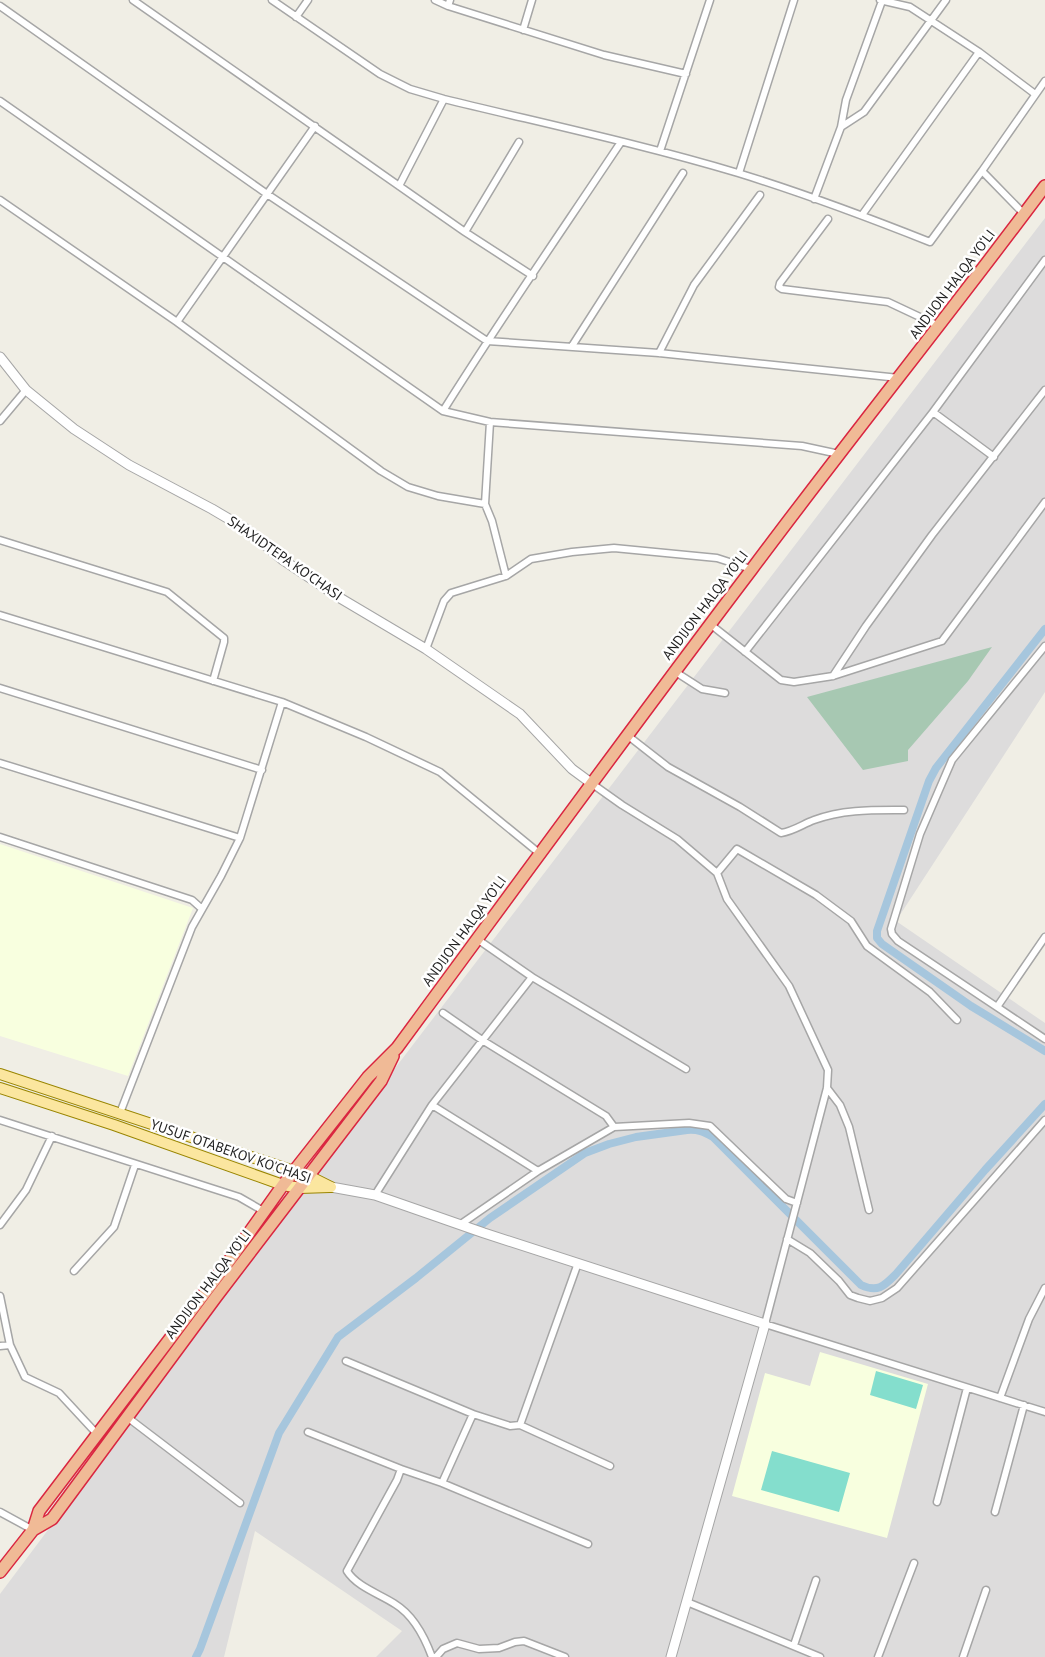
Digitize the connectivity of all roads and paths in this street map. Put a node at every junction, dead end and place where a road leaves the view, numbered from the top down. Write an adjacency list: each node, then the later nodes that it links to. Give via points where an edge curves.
1 (133, 0): 22 (street)
2 (272, 0): 13 (street)
3 (308, 0): 13 (street)
4 (435, 0): 11 (street)
5 (532, 0): 15 (street)
6 (701, 0): 10 (street)
7 (794, 0): 29 (street)
8 (881, 0): 14 (street, via 910,7); 23 (street, via 846,100)
9 (946, 0): 14 (street)
10 (710, 1): 17 (street)
11 (449, 3): 15 (street)
12 (0, 6): 32 (street)
13 (296, 16): 20 (street, via 380,74 410,90)
14 (931, 20): 16 (street); 23 (street, via 864,112)
15 (522, 30): 17 (street, via 604,55)
16 (979, 52): 19 (street); 37 (street)
17 (686, 74): 26 (street)
18 (1045, 81): 19 (street)
19 (1035, 94): 27 (street)
20 (444, 99): 25 (street); 30 (street)
21 (0, 101): 40 (street)
22 (315, 126): 30 (street); 32 (street)
23 (841, 127): 34 (street)
24 (520, 142): 39 (street)
25 (621, 142): 26 (street); 42 (street)
26 (660, 152): 29 (street)
27 (982, 171): 36 (street); 37 (street, via 930,242)
28 (683, 173): 46 (street)
29 (738, 173): 34 (street)
30 (399, 186): 39 (street)
31 (1045, 186): 36 (highway, ANDIJON HALQA YO‘LI)
32 (267, 194): 40 (street); 45 (street)
33 (760, 195): 47 (street, via 694,286)
34 (814, 199): 37 (street)
35 (0, 200): 43 (street)
36 (1024, 214): 44 (highway, ANDIJON HALQA YO‘LI)
37 (862, 215)
38 (828, 219): 44 (street, via 780,283 782,289 888,302)
39 (465, 232): 42 (street)
40 (222, 258): 43 (street); 52 (street)
41 (1045, 260): 53 (street)
42 (533, 276): 45 (street)
43 (177, 322): 59 (street, via 381,471 408,487)
44 (939, 326): 49 (highway, ANDIJON HALQA YO‘LI)
45 (487, 340): 46 (street); 52 (street)
46 (572, 346): 47 (street)
47 (658, 353): 49 (street)
48 (0, 357): 50 (street, SHAXIDTEPA KO'CHASI)
49 (900, 378): 56 (highway, ANDIJON HALQA YO‘LI)
50 (26, 390): 54 (street); 66 (street, SHAXIDTEPA KO'CHASI, via 74,429 129,465 246,529 283,560)
51 (1045, 390): 57 (street)
52 (443, 411): 55 (street)
53 (934, 412): 57 (street); 67 (street)
54 (0, 421)
55 (490, 422): 56 (street, via 802,446); 59 (street)
56 (839, 454): 61 (highway, ANDIJON HALQA YO‘LI)
57 (994, 457): 69 (street, via 932,535)
58 (1045, 502): 69 (street, via 942,641)
59 (486, 504): 62 (street)
60 (0, 540): 70 (street, via 167,592 224,638)
61 (751, 569): 62 (street, via 717,558 614,548 530,559); 64 (highway, ANDIJON HALQA YO‘LI)
62 (506, 576): 66 (street, via 451,593 444,601)
63 (0, 615): 70 (street)
64 (710, 624): 67 (street); 68 (highway, ANDIJON HALQA YO‘LI)
65 (1045, 646): 87 (street, via 952,760 920,834 891,929 898,941)
66 (426, 649): 77 (street, SHAXIDTEPA KO'CHASI, via 520,714 572,769)
67 (745, 652): 69 (street, via 781,680 794,682)
68 (674, 671): 72 (street, via 702,689); 74 (highway, ANDIJON HALQA YO‘LI)
69 (833, 676)
70 (213, 681): 73 (street)
71 (0, 688): 76 (street)
72 (725, 693)
73 (282, 702): 76 (street); 81 (street, via 440,772)
74 (627, 735): 77 (highway, ANDIJON HALQA YO‘LI); 78 (street, via 668,767 782,833 815,820 860,810)
75 (0, 763): 80 (street)
76 (262, 770): 80 (street)
77 (591, 783): 81 (highway, ANDIJON HALQA YO‘LI); 82 (street, via 676,839)
78 (904, 810)
79 (0, 837): 83 (street, via 192,900)
80 (240, 838): 83 (street)
81 (539, 854): 85 (highway, ANDIJON HALQA YO‘LI)
82 (717, 873): 89 (street, via 737,849 816,895 851,921 867,946 930,992); 96 (street, via 727,899 790,986 828,1070)
83 (202, 909): 98 (street, via 192,927)
84 (1045, 936): 87 (street)
85 (477, 939): 86 (street); 92 (highway, ANDIJON HALQA YO‘LI)
86 (532, 977): 91 (street); 93 (street)
87 (997, 1007): 90 (street)
88 (444, 1013): 91 (street)
89 (957, 1020)
90 (1045, 1039)
91 (482, 1040): 97 (street); 101 (street, via 606,1116)
92 (397, 1048): 105 (highway, ANDIJON HALQA YO‘LI, via 368,1077); 106 (highway, ANDIJON HALQA YO‘LI, via 380,1081)
93 (686, 1069)
94 (0, 1074): 98 (main road, YUSUF OTABEKOV KO'CHASI)
95 (0, 1088): 107 (main road, YUSUF OTABEKOV KO'CHASI)
96 (827, 1088): 111 (street); 112 (street, via 840,1105 849,1127)
97 (432, 1104): 104 (street); 110 (street)
98 (120, 1113): 105 (main road, YUSUF OTABEKOV KO'CHASI)
99 (0, 1120): 102 (street)
100 (1045, 1120): 116 (street, via 897,1288 882,1298 870,1301 850,1294 810,1253)
101 (614, 1127): 104 (street); 111 (street, via 689,1123 710,1126)
102 (52, 1136): 103 (street); 114 (street, via 26,1190)
103 (135, 1165): 113 (street, via 239,1197); 118 (street, via 114,1227)
104 (538, 1171): 115 (street)
105 (294, 1172): 106 (main road, YUSUF OTABEKOV KO'CHASI); 107 (highway, ANDIJON HALQA YO‘LI)
106 (309, 1176): 108 (main road, YUSUF OTABEKOV KO'CHASI); 109 (highway, ANDIJON HALQA YO‘LI)
107 (283, 1185): 109 (main road, YUSUF OTABEKOV KO'CHASI); 113 (highway, ANDIJON HALQA YO‘LI)
108 (331, 1187): 109 (main road, YUSUF OTABEKOV KO'CHASI); 110 (street)
109 (300, 1188): 130 (highway, ANDIJON HALQA YO‘LI)
110 (374, 1195): 115 (street)
111 (796, 1206): 116 (street)
112 (868, 1210)
113 (266, 1212): 133 (highway, ANDIJON HALQA YO‘LI)
114 (0, 1225)
115 (463, 1225): 117 (street)
116 (788, 1236): 121 (street)
117 (578, 1263): 121 (street); 131 (street)
118 (74, 1270)
119 (1045, 1288): 126 (street, via 1029,1320)
120 (0, 1296): 122 (street)
121 (765, 1324): 125 (street); 147 (street)
122 (10, 1345): 123 (street); 133 (street, via 25,1377 59,1393)
123 (0, 1346)
124 (346, 1361): 129 (street)
125 (967, 1388): 126 (street); 137 (street)
126 (1000, 1398): 127 (street)
127 (1024, 1406): 128 (street); 140 (street)
128 (1045, 1412)
129 (473, 1414): 131 (street, via 510,1426); 136 (street)
130 (127, 1417): 138 (street); 141 (highway, ANDIJON HALQA YO‘LI, via 52,1519)
131 (520, 1425): 134 (street)
132 (308, 1432): 135 (street)
133 (97, 1434): 141 (highway, ANDIJON HALQA YO‘LI, via 39,1511)
134 (610, 1466)
135 (401, 1469): 136 (street); 149 (street, via 347,1571 404,1611 426,1639)
136 (442, 1484): 142 (street)
137 (937, 1502)
138 (240, 1503)
139 (0, 1512): 141 (street)
140 (995, 1512)
141 (33, 1530): 144 (highway, ANDIJON HALQA YO‘LI)
142 (588, 1544)
143 (914, 1563): 153 (street)
144 (0, 1572)
145 (816, 1580): 148 (street)
146 (986, 1590): 154 (street)
147 (687, 1602): 148 (street); 151 (street)
148 (794, 1645): 152 (street)
149 (434, 1657): 150 (street, via 442,1649 457,1643 479,1649 499,1648 524,1641)
150 (565, 1657)
151 (671, 1657)
152 (820, 1657)
153 (878, 1657)
154 (963, 1657)

